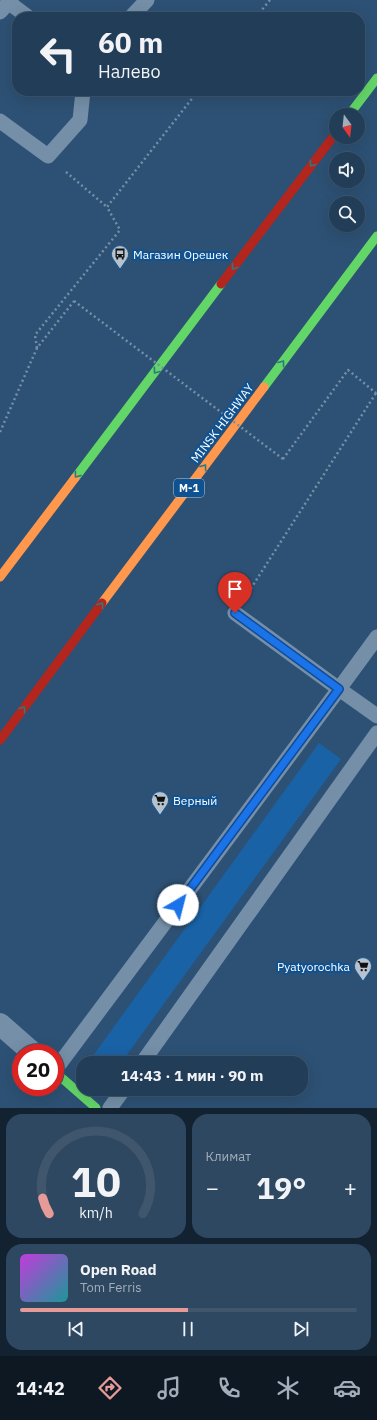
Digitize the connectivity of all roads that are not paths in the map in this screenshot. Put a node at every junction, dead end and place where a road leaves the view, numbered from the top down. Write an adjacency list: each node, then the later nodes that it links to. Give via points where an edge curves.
1 (147, 0): 4 (lane)
2 (6, 5): 3 (lane)
3 (19, 12)
4 (136, 12)
5 (377, 78): 6 (main road)
6 (365, 94)
7 (82, 96): 10 (lane, via 80,120 48,156)
8 (363, 96): 9 (main road)
9 (354, 108)
10 (0, 121)
11 (329, 141): 13 (main road, one-way to 13)
12 (377, 236): 19 (main road, MINSK HIGHWAY / М-1, one-way to 12)
13 (0, 577)
14 (235, 613): 16 (lane)
15 (377, 637): 16 (lane)
16 (339, 689): 17 (lane); 23 (lane)
17 (377, 716)
18 (377, 733): 22 (lane)
19 (0, 740)
20 (0, 1024): 21 (street)
21 (23, 1044)
22 (147, 1056)
23 (64, 1059)
24 (64, 1079): 26 (main road)
25 (119, 1096): 27 (lane)
26 (96, 1108)
27 (110, 1108)

